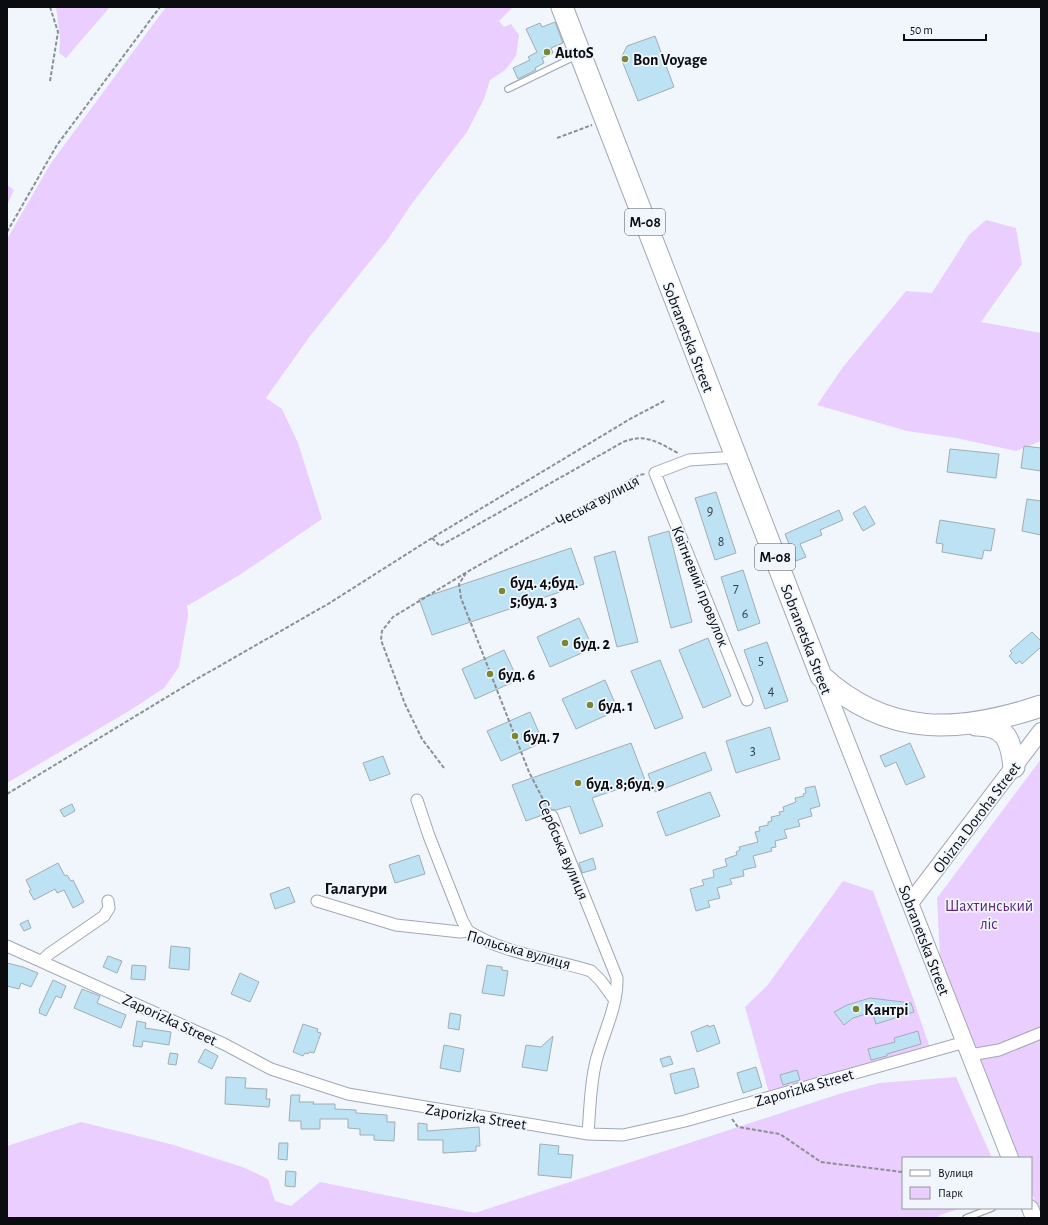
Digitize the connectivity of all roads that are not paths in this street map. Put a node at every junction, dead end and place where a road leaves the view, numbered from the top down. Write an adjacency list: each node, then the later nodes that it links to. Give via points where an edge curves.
1 (562, 7): 2 (highway, Sobranetska Street / М-08)
2 (580, 54): 3 (lane); 4 (highway, Sobranetska Street / М-08)
3 (508, 90)
4 (736, 457): 5 (street, Чеська вулиця, via 689,460); 6 (highway, Sobranetska Street / М-08)
5 (655, 473): 7 (street, Квітневий провулок)
6 (821, 676): 9 (highway, М-08, via 859,705 882,715 920,725); 16 (main road, Sobranetska Street)
7 (747, 700)
8 (1041, 706): 9 (highway, М-08)
9 (967, 725): 11 (highway, via 993,726 1004,733 1010,744)
10 (1041, 731): 11 (main road, Obizna Doroha Street)
11 (1014, 767): 16 (main road, Obizna Doroha Street)
12 (417, 800): 17 (street)
13 (552, 816): 20 (street, Сербська вулиця, via 617,978)
14 (317, 901): 17 (street, Польська вулиця, via 396,925)
15 (108, 902): 19 (street, via 109,908 104,916)
16 (911, 902): 22 (main road, Sobranetska Street)
17 (468, 931): 20 (street, Польська вулиця, via 505,948 591,971)
18 (7, 946): 19 (street, Zaporizka Street)
19 (42, 961): 23 (street, Zaporizka Street, via 271,1068 348,1094)
20 (614, 1000): 23 (street, Сербська вулиця, via 590,1092)
21 (1041, 1033): 22 (street, Zaporizka Street, via 998,1050)
22 (967, 1049): 23 (street, Zaporizka Street, via 623,1135); 24 (main road, Sobranetska Street)
23 (588, 1134)
24 (1010, 1157)
25 (989, 1209): 26 (lane)
26 (966, 1218)

